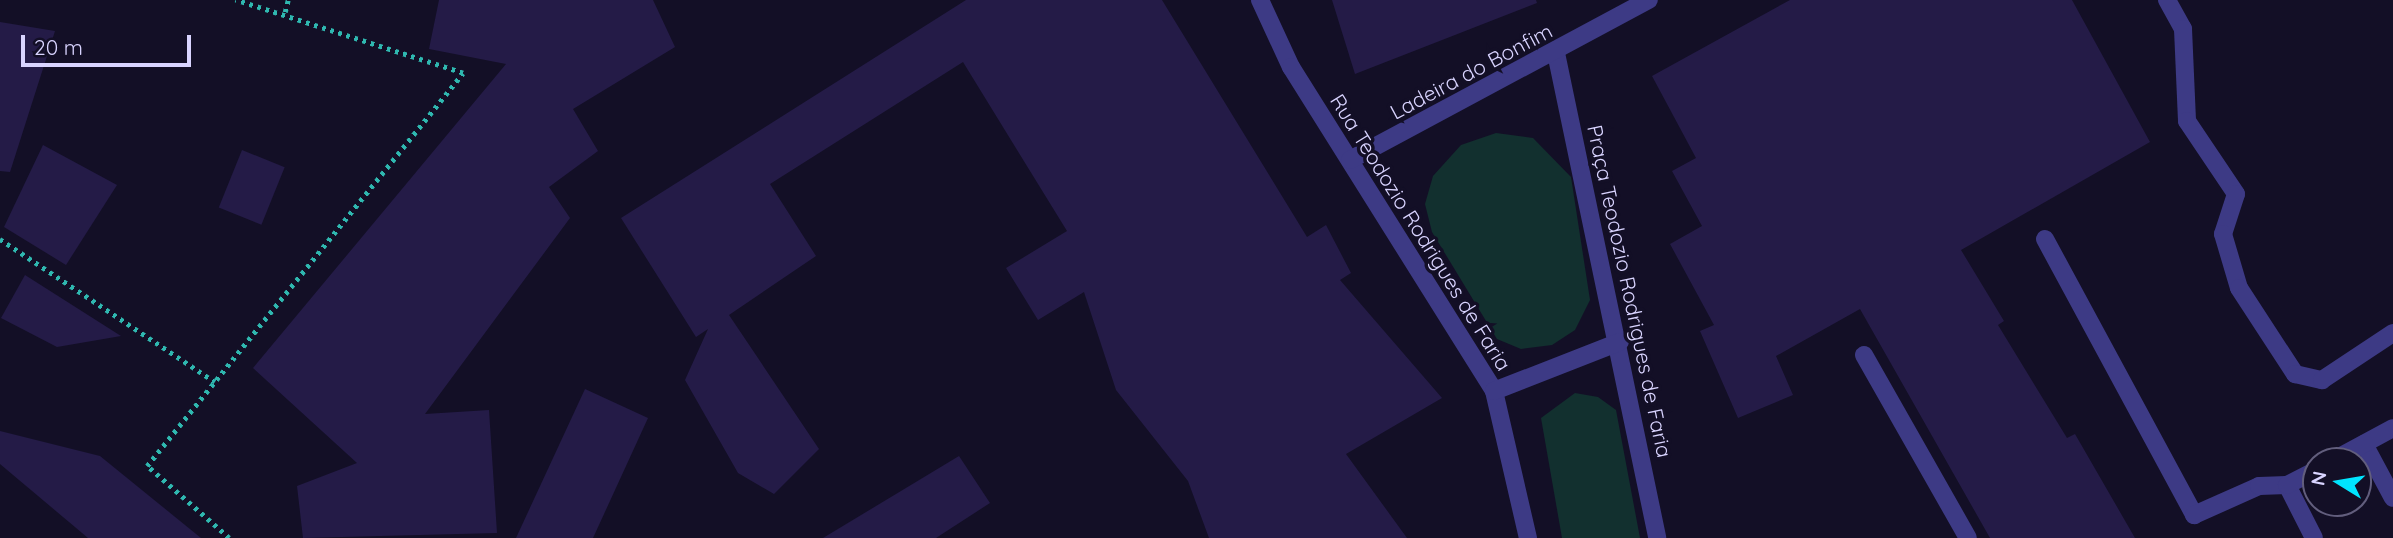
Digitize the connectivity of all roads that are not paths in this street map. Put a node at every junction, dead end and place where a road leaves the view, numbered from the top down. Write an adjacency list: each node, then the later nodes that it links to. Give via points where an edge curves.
1 (1260, 0): 5 (street, Rua Teodozio Rodrigues de Faria, via 1291,67)
2 (1649, 0): 4 (street, Ladeira do Bonfim)
3 (2167, 0): 7 (street, via 2183,29 2187,121 2236,194 2223,234 2239,288 2295,374 2322,380)
4 (1556, 53): 5 (street, Ladeira do Bonfim); 8 (street, Praça Teodozio Rodrigues de Faria)
5 (1350, 160): 10 (street, Rua Teodozio Rodrigues de Faria)
6 (2045, 239): 15 (street, via 2194,515 2259,486)
7 (2393, 333)
8 (1620, 342): 10 (street); 18 (street, Praça Teodozio Rodrigues de Faria)
9 (1864, 355): 19 (street)
10 (1493, 391): 17 (street, Rua Teodozio Rodrigues de Faria)
11 (2393, 428): 12 (street)
12 (2364, 444): 13 (street); 16 (street)
13 (2358, 447)
14 (2302, 477): 15 (street)
15 (2287, 485): 20 (street)
16 (2393, 498)
17 (1528, 538)
18 (1657, 538)
19 (1968, 538)
20 (2314, 538)

